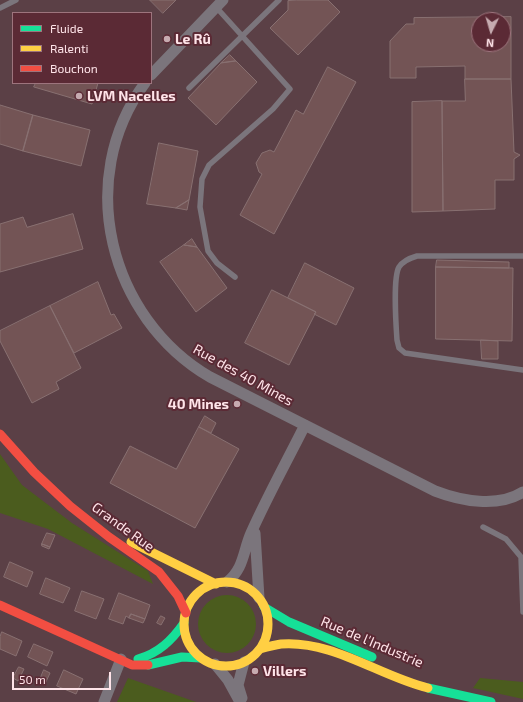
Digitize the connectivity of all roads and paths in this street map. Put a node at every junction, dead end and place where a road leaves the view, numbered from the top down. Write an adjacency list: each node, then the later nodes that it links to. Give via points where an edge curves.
1 (16, 0): 4 (lane)
2 (279, 0): 5 (lane)
3 (220, 4): 5 (lane); 6 (street)
4 (0, 8)
5 (243, 37): 8 (lane); 10 (lane, via 290,89 273,109 209,165 202,179 200,207 208,251 217,263)
6 (152, 74)
7 (144, 84): 12 (street, Rue des 40 Mines, via 122,126 108,189 112,244 131,294 162,338 192,365 210,377)
8 (189, 88)
9 (523, 256): 11 (lane, via 410,258 399,267 396,281 396,340 402,351 413,355)
10 (235, 277)
11 (523, 370)
12 (305, 425): 14 (street, Rue des 40 Mines, via 446,495 470,500 497,500 517,496); 16 (street)
13 (0, 434): 15 (street, via 45,484)
14 (523, 492)
15 (78, 512): 18 (street, Grande Rue, via 173,564); 22 (street, Grande Rue, via 101,532 164,575 178,593)
16 (256, 523): 18 (street, via 241,566 235,575); 19 (street, via 255,550)
17 (483, 527): 21 (lane, via 506,539 521,557)
18 (222, 583): 19 (street, Grande Rue, via 245,587); 22 (street, via 197,594)
19 (262, 602): 24 (street, via 268,626 266,638); 29 (street, Rue de l'Industrie, via 289,622 404,672)
20 (0, 605): 26 (street)
21 (523, 612)
22 (186, 613): 23 (street)
23 (184, 624): 25 (street, via 189,643); 26 (street, via 155,654 136,660)
24 (260, 649): 27 (street); 29 (street, Rue de l'Industrie, via 283,643 308,645 417,685)
25 (201, 658): 26 (street, via 182,657 140,666); 28 (street)
26 (121, 659): 30 (street)
27 (244, 662): 28 (street, via 229,666); 32 (street, via 238,686)
28 (215, 664): 31 (street, via 228,680)
29 (472, 697): 33 (street, Rue de l'Industrie)
30 (104, 702)
31 (240, 702)
32 (245, 702)
33 (491, 702)

